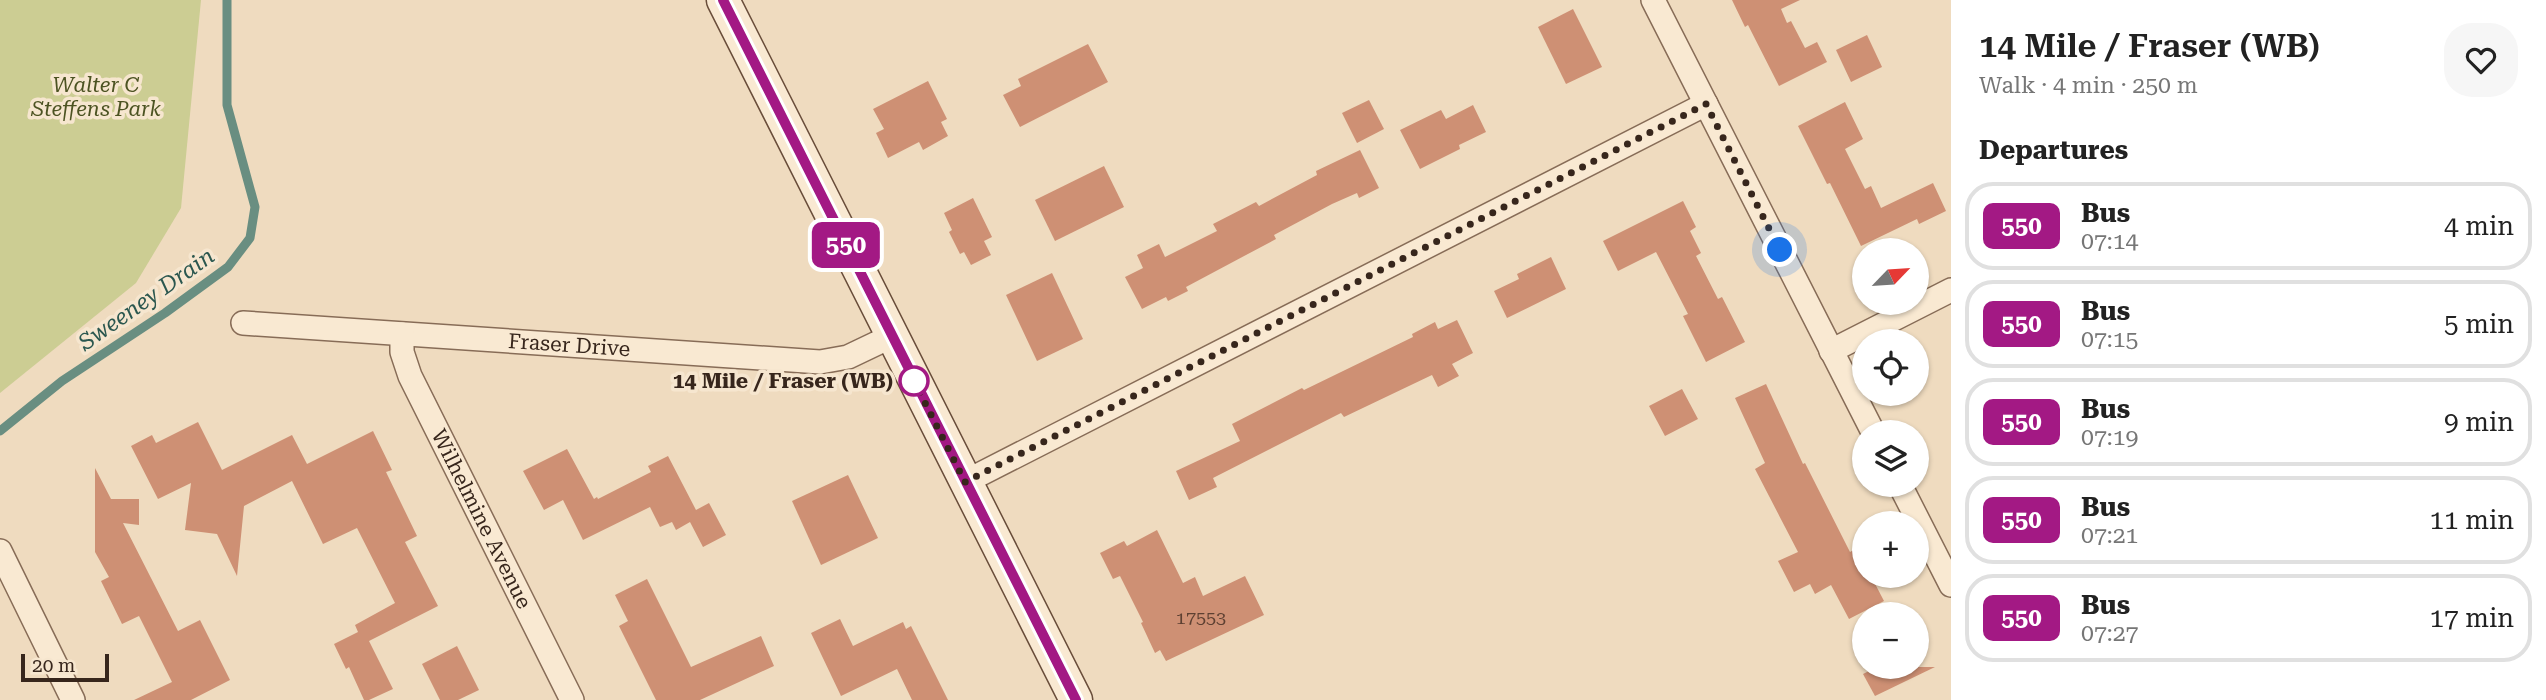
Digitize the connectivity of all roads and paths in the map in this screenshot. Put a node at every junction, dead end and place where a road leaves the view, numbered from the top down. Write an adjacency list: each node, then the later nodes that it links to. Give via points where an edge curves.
1 (723, 0): 7 (main road)
2 (1653, 0): 3 (street)
3 (1706, 104): 8 (street); 10 (street)
4 (1951, 289): 8 (street)
5 (243, 323): 6 (street, Fraser Drive)
6 (402, 334): 7 (street, Fraser Drive, via 820,362 848,357); 15 (street, Wilhelmine Avenue, via 410,376)
7 (892, 336): 10 (main road)
8 (1831, 351): 9 (street)
9 (1867, 420)
10 (965, 482): 16 (main road)
11 (1906, 497): 13 (street)
12 (0, 551): 14 (street)
13 (1951, 585)
14 (73, 700)
15 (572, 700)
16 (1076, 700)

